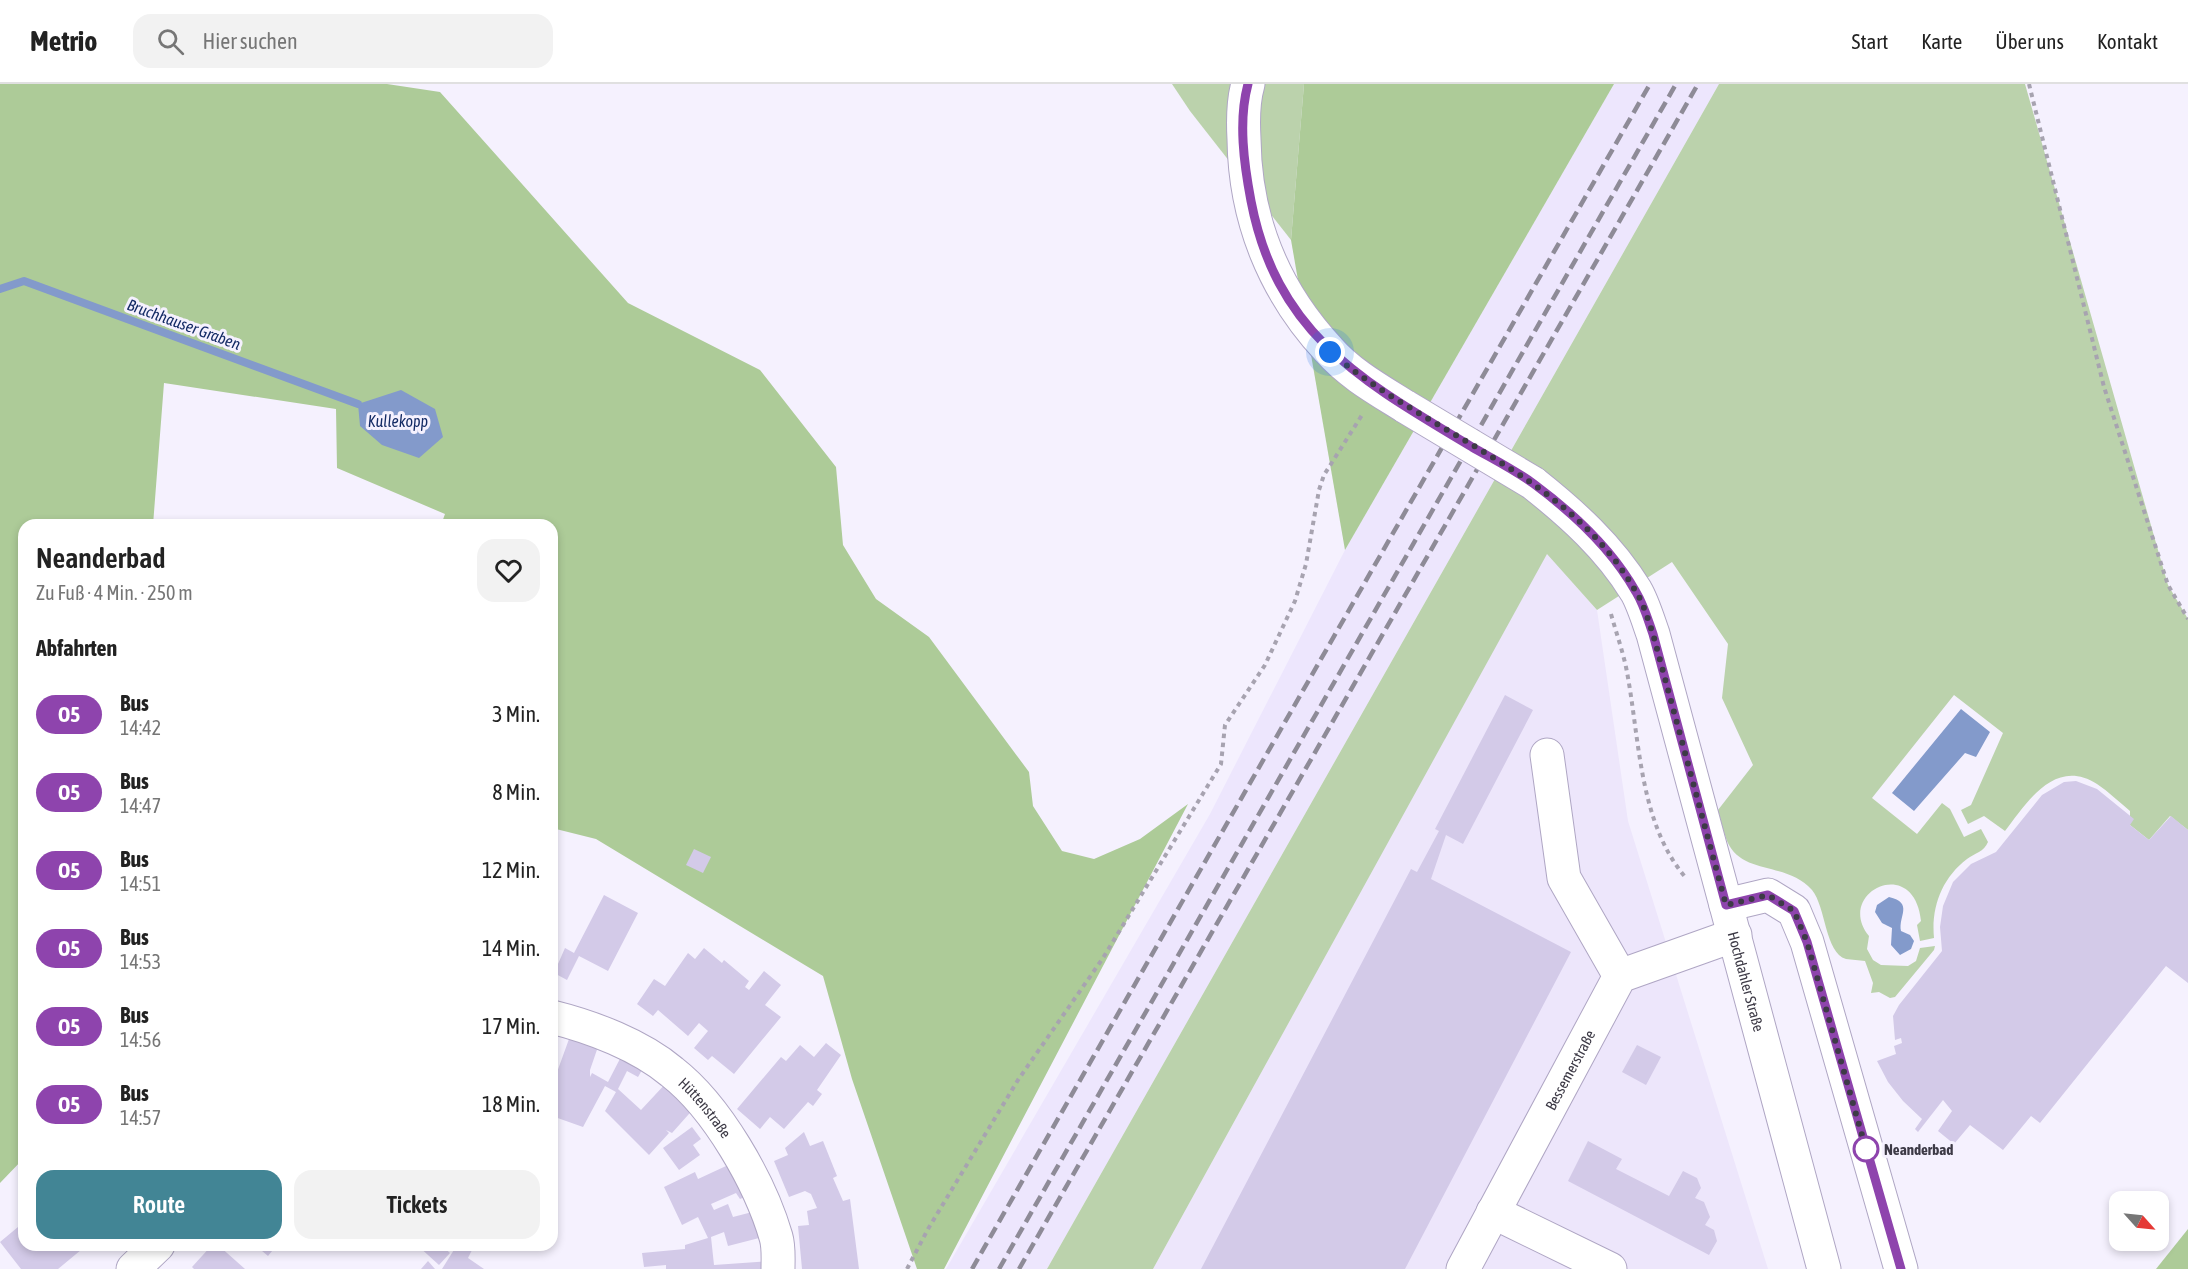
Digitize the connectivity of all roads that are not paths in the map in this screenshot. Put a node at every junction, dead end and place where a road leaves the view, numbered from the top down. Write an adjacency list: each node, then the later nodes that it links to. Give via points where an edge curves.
1 (1248, 84): 3 (main road, Hochdahler Straße, bridge, via 1244,168 1256,230 1297,312 1330,352 1361,378 1533,483 1568,511 1602,544 1637,592 1653,634)
2 (1547, 755): 4 (main road, via 1564,878)
3 (1730, 920): 4 (main road); 12 (main road, Hochdahler Straße); 13 (main road, via 1768,895 1794,911 1807,942)
4 (1620, 976): 6 (main road, Bessemerstraße)
5 (558, 1019): 9 (main road, Hüttenstraße, via 610,1035 672,1071 711,1112 745,1163 776,1238)
6 (1493, 1212): 10 (main road, Bessemerstraße); 11 (main road)
7 (152, 1251): 8 (main road)
8 (133, 1269)
9 (778, 1269)
10 (1463, 1269)
11 (1610, 1269)
12 (1824, 1269)
13 (1901, 1269)

